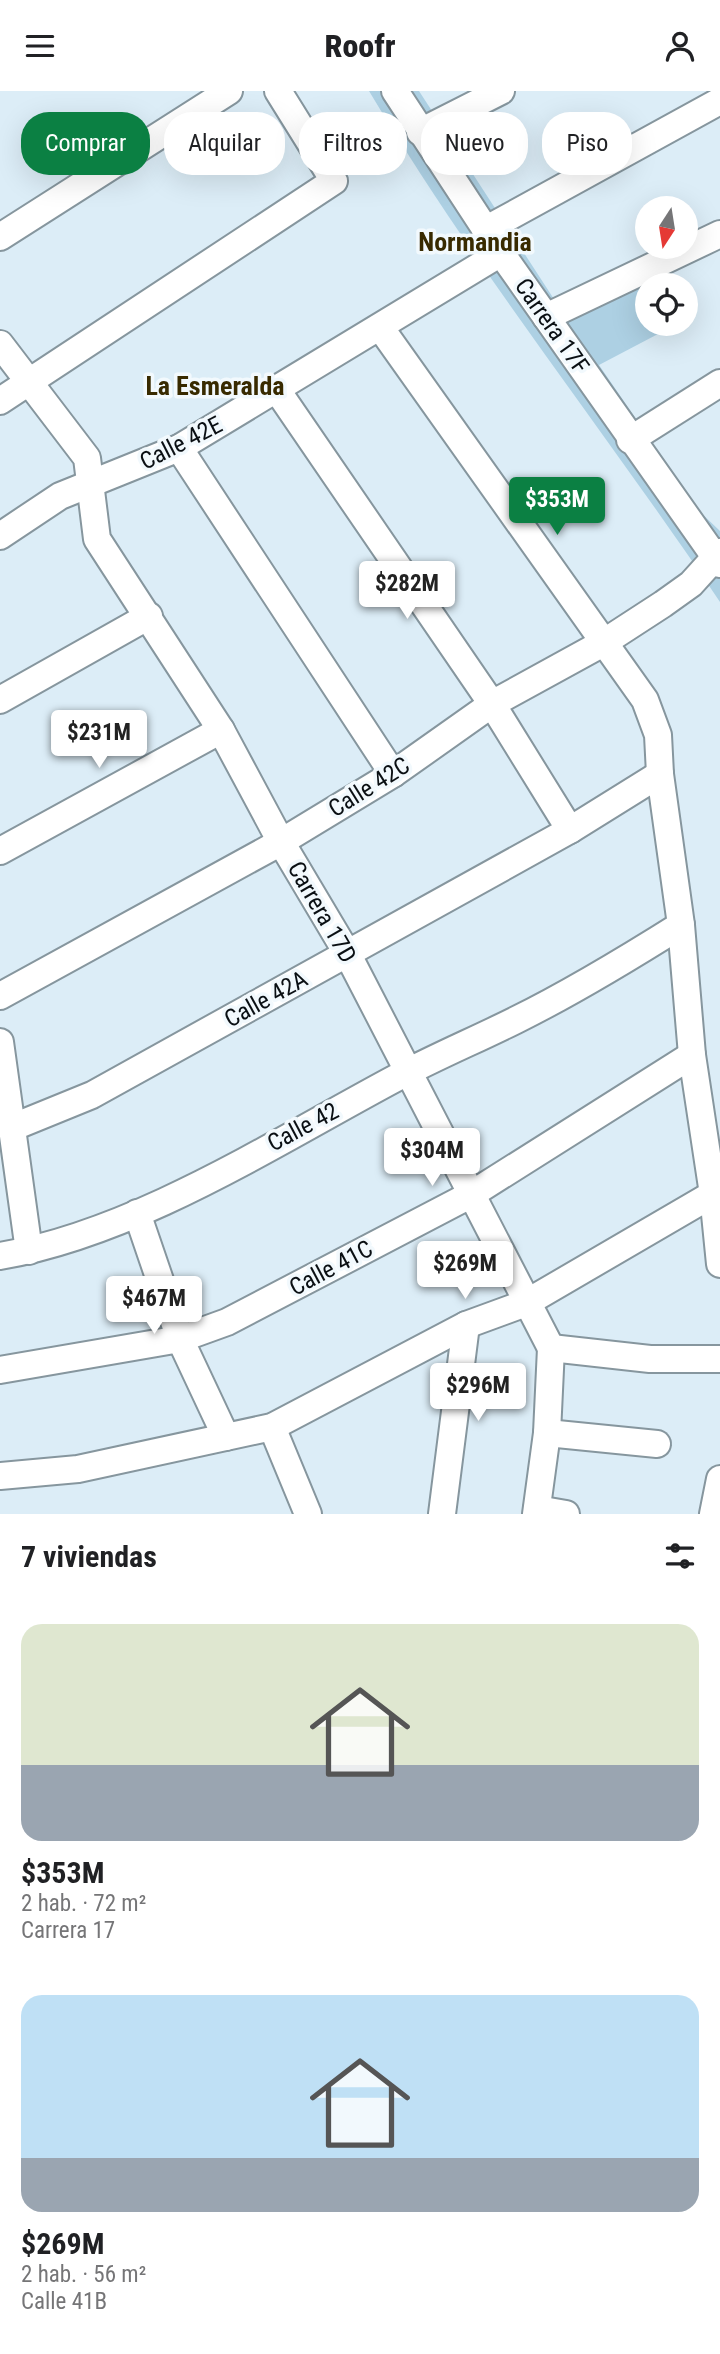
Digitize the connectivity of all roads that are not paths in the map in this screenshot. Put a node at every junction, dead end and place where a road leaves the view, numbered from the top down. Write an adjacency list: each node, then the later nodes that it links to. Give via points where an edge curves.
1 (229, 91): 9 (street)
2 (278, 91): 15 (street, via 334,181)
3 (395, 91): 6 (street, Carrera 17F)
4 (501, 91): 6 (street)
5 (720, 101): 7 (street)
6 (420, 132): 7 (street, Carrera 17F)
7 (485, 230): 10 (street, Carrera 17F)
8 (720, 234): 11 (street)
9 (0, 237)
10 (501, 253): 11 (street, Carrera 17F); 12 (street, Calle 42E)
11 (546, 317): 18 (street, Carrera 17F)
12 (380, 327): 16 (street, Calle 42E); 24 (street)
13 (0, 344): 15 (street, Carrera 17D)
14 (720, 383): 18 (street)
15 (29, 384): 17 (street); 20 (street, Carrera 17D, via 87,458)
16 (277, 390): 19 (street, Calle 42E); 26 (street)
17 (0, 401)
18 (630, 440): 22 (street, Carrera 17F)
19 (179, 448): 20 (street, Calle 42E); 28 (street)
20 (91, 484): 21 (street, Calle 42E, via 60,496); 23 (street, Carrera 17D, via 97,539)
21 (0, 536)
22 (718, 558): 24 (street, Calle 42C, via 691,584)
23 (149, 616): 25 (street); 27 (street, Carrera 17D)
24 (603, 643): 26 (street, Calle 42C); 29 (street, via 645,700 658,735)
25 (0, 700)
26 (492, 704): 28 (street, Calle 42C); 30 (street)
27 (221, 730): 31 (street, Carrera 17D); 32 (street)
28 (393, 774): 31 (street, Calle 42C)
29 (660, 774): 30 (street, Calle 42A); 33 (street)
30 (570, 830): 34 (street, Calle 42A)
31 (281, 842): 34 (street, Carrera 17D); 35 (street, Calle 42C)
32 (0, 851)
33 (681, 925): 37 (street); 38 (street, Calle 42, via 603,974)
34 (347, 953): 38 (street, Carrera 17D); 39 (street, Calle 42A, via 92,1095)
35 (0, 996)
36 (0, 1042): 39 (street)
37 (692, 1055): 40 (street, Calle 41C); 41 (street)
38 (407, 1072): 40 (street, Carrera 17D); 42 (street, Calle 42)
39 (11, 1128): 43 (street)
40 (472, 1194): 46 (street, Carrera 17D); 48 (street, Calle 41C, via 227,1322)
41 (713, 1194): 45 (street); 46 (street)
42 (136, 1213): 43 (street, Calle 42); 48 (street)
43 (29, 1251): 44 (street, Calle 42)
44 (0, 1256)
45 (720, 1264)
46 (526, 1303): 47 (street); 49 (street, Carrera 17D)
47 (466, 1325): 52 (street); 60 (street)
48 (180, 1339): 51 (street, Calle 41C); 54 (street)
49 (551, 1348): 50 (street, via 650,1359); 53 (street)
50 (720, 1359)
51 (0, 1370)
52 (272, 1427): 54 (street); 59 (street)
53 (547, 1433): 55 (street); 58 (street)
54 (226, 1437): 56 (street, via 78,1469)
55 (657, 1444)
56 (0, 1476)
57 (720, 1479): 62 (street)
58 (536, 1511): 61 (street)
59 (308, 1514)
60 (442, 1514)
61 (566, 1514)
62 (713, 1514)

